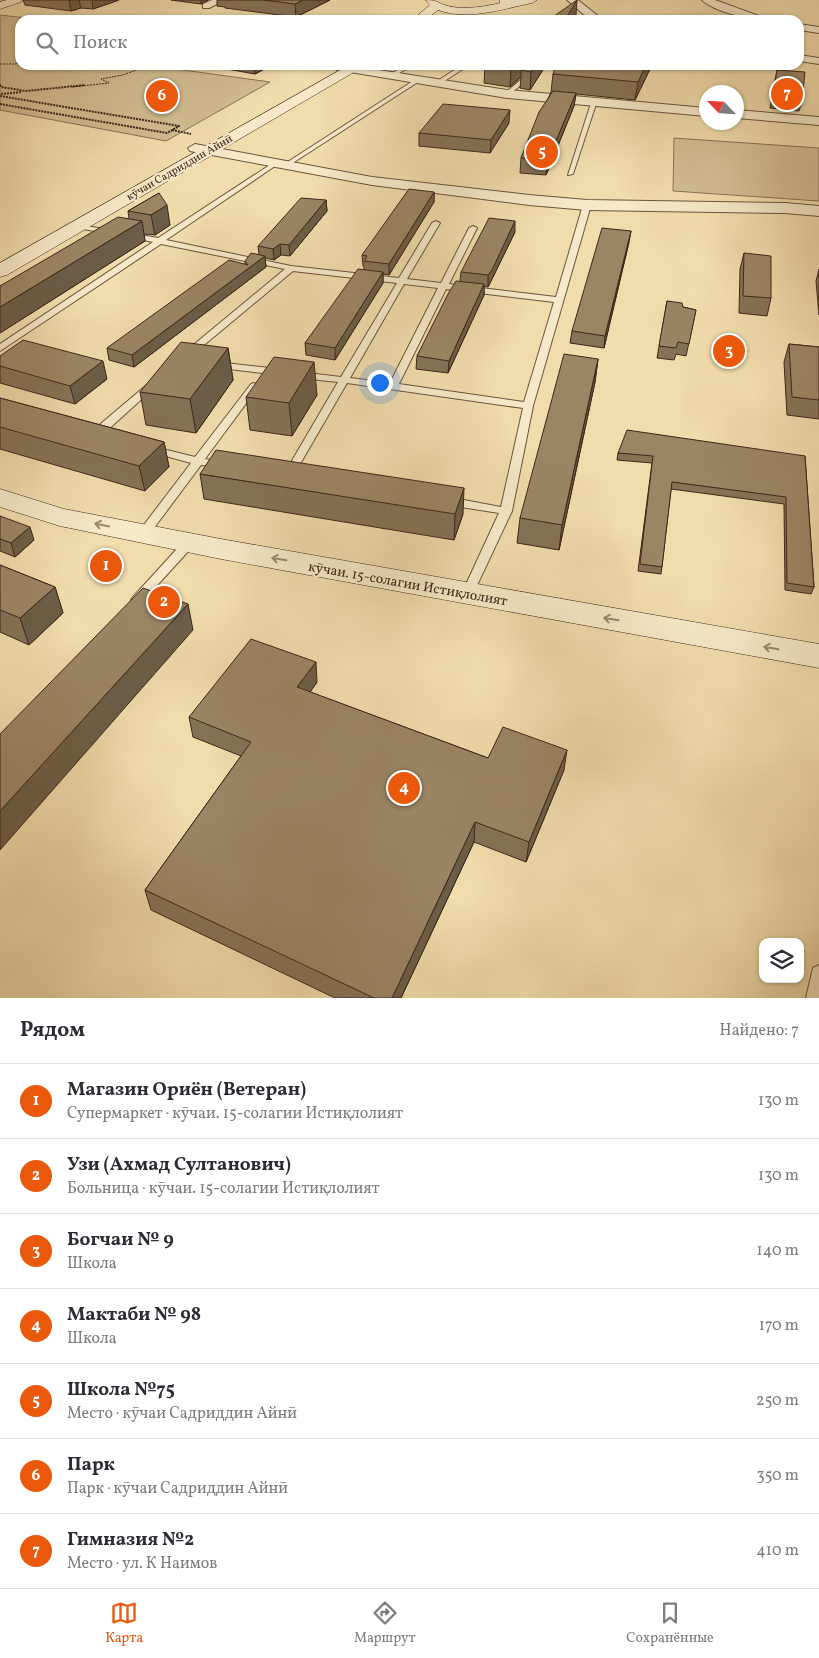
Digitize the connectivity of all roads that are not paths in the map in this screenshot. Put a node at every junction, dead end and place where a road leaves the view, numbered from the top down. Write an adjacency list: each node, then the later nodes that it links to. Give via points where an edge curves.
1 (17, 0): 8 (street)
2 (220, 0): 9 (street)
3 (532, 0): 7 (street)
4 (572, 0): 13 (street)
5 (707, 0): 14 (street)
6 (431, 2): 10 (street, via 450,10); 11 (street)
7 (505, 2): 10 (street, via 494,9)
8 (0, 6)
9 (206, 6)
10 (470, 11): 12 (street)
11 (422, 15)
12 (460, 15)
13 (590, 15)
14 (746, 15)
15 (804, 28): 16 (street)
16 (819, 30)
17 (804, 59): 18 (street)
18 (819, 61)
19 (341, 70): 32 (street, кӯчаи Садриддин Айнӣ)
20 (368, 70): 24 (street)
21 (401, 70): 24 (lane)
22 (458, 70): 26 (lane)
23 (536, 70): 27 (lane)
24 (392, 75): 25 (street)
25 (418, 80): 26 (street); 33 (lane)
26 (438, 83): 27 (street)
27 (507, 94): 28 (street)
28 (594, 101): 29 (street); 34 (lane)
29 (699, 111)
30 (744, 115): 31 (street)
31 (819, 121)
32 (201, 149): 33 (street); 38 (street, кӯчаи Садриддин Айнӣ); 41 (street, кӯчаи Садриддин Айнӣ)
33 (281, 164): 35 (street, via 372,181); 40 (lane)
34 (570, 174)
35 (587, 205): 36 (street); 46 (lane)
36 (819, 211)
37 (436, 223): 44 (lane)
38 (78, 226): 40 (lane); 43 (street, кӯчаи Садриддин Айнӣ)
39 (473, 228): 45 (lane)
40 (159, 240): 42 (lane); 47 (lane)
41 (0, 257)
42 (291, 268): 44 (lane); 48 (lane, via 180,360)
43 (0, 271)
44 (401, 281): 45 (lane); 52 (lane)
45 (444, 286): 46 (lane); 53 (lane)
46 (560, 300): 54 (lane)
47 (0, 348)
48 (190, 361)
49 (209, 364): 50 (lane)
50 (266, 371): 52 (lane); 57 (lane)
51 (160, 378): 55 (lane)
52 (344, 380): 53 (lane); 59 (lane)
53 (393, 386): 54 (lane)
54 (528, 406): 62 (lane)
55 (95, 434)
56 (139, 445): 57 (lane)
57 (198, 461): 58 (lane); 63 (lane)
58 (234, 467)
59 (288, 476)
60 (0, 498): 63 (street, кӯчаи. 15-солагии Истиқлолият, one-way to 60, via 60,517)
61 (439, 500): 62 (lane)
62 (506, 511): 65 (lane)
63 (144, 533): 64 (street, кӯчаи. 15-солагии Истиқлолият)
64 (190, 542): 65 (street, кӯчаи. 15-солагии Истиқлолият, one-way to 64); 66 (lane)
65 (468, 593): 67 (street, кӯчаи. 15-солагии Истиқлолият, one-way to 65)
66 (129, 608)
67 (819, 656)
68 (819, 974): 69 (lane)
69 (815, 998)

